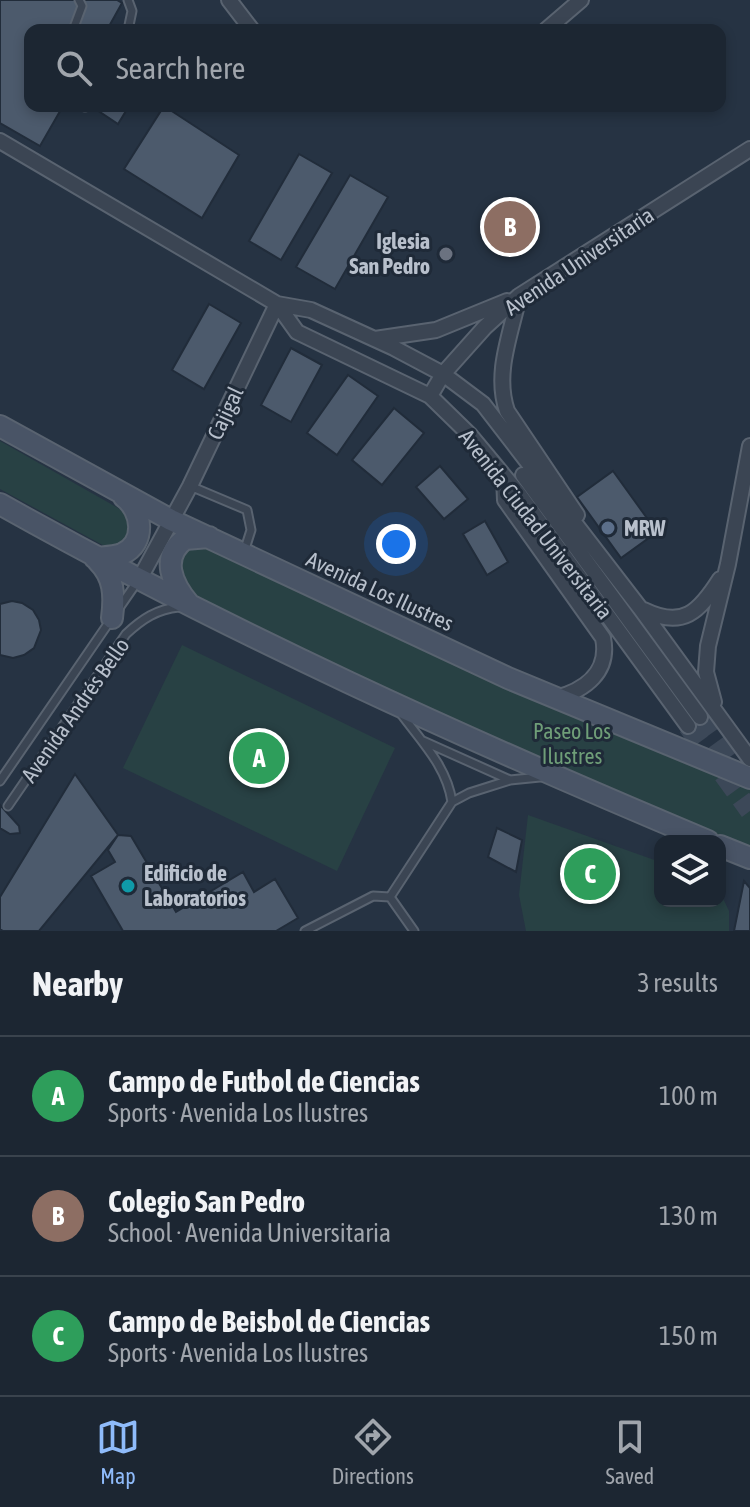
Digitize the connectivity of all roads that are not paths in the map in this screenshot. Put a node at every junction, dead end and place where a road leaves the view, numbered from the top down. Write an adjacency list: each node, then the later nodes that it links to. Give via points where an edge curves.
1 (79, 0): 6 (lane)
2 (128, 0): 7 (lane)
3 (229, 0): 8 (street)
4 (581, 0): 5 (street)
5 (566, 5): 9 (street)
6 (75, 24)
7 (129, 24)
8 (247, 24)
9 (551, 24)
10 (0, 141): 13 (street, Avenida Ciudad Universitaria)
11 (750, 149): 12 (street, Avenida Universitaria)
12 (519, 296): 14 (street, via 436,330); 15 (street, Avenida Universitaria); 30 (street, Avenida Ciudad Universitaria, via 504,349 502,397 507,411)
13 (277, 304): 14 (street, Avenida Ciudad Universitaria, via 311,310); 16 (street, Avenida Ciudad Universitaria, via 297,332); 20 (street, Cajigal)
14 (373, 339): 15 (street, Avenida Ciudad Universitaria)
15 (443, 374): 16 (street, Avenida Universitaria); 19 (street, Avenida Ciudad Universitaria, via 485,419 694,721); 30 (street, Avenida Ciudad Universitaria, via 483,404)
16 (430, 396): 19 (street, Avenida Ciudad Universitaria)
17 (0, 426): 21 (main road, Avenida Los Ilustres)
18 (750, 446): 27 (street)
19 (504, 477): 32 (street, via 505,500 603,638 605,659 596,676 584,687)
20 (190, 486): 23 (street, Cajigal); 25 (lane, via 247,510 251,530)
21 (116, 490): 23 (main road, Avenida Los Ilustres); 26 (main road, via 138,512 137,536 123,554)
22 (0, 504): 26 (main road)
23 (171, 520): 24 (main road, Avenida Los Ilustres); 28 (street, Cajigal)
24 (209, 537): 25 (main road, Avenida Los Ilustres); 29 (main road, via 185,539 171,554 171,573)
25 (243, 553): 32 (main road, Avenida Los Ilustres)
26 (95, 558): 28 (main road); 31 (main road, via 112,583)
27 (728, 564): 30 (street, via 689,615 661,618); 34 (street, via 706,672)
28 (139, 580): 29 (main road); 31 (lane, Avenida Andrés Bello)
29 (191, 607): 33 (main road); 42 (lane, Avenida Andrés Bello, via 154,613 126,634)
30 (640, 608): 34 (street, Avenida Ciudad Universitaria)
31 (112, 618): 40 (lane, Avenida Andrés Bello)
32 (555, 698): 38 (main road, Avenida Los Ilustres)
33 (392, 701): 35 (lane); 37 (main road)
34 (718, 714): 36 (street, Avenida Ciudad Universitaria)
35 (421, 740): 39 (lane); 41 (lane, via 442,769)
36 (750, 759)
37 (556, 777): 39 (lane); 43 (main road)
38 (750, 778)
39 (510, 780): 41 (lane)
40 (0, 781)
41 (452, 802): 46 (lane)
42 (8, 806)
43 (694, 835)
44 (726, 848): 45 (main road)
45 (749, 858)
46 (390, 897): 47 (lane, via 373,896); 48 (lane)
47 (305, 931)
48 (414, 931)

